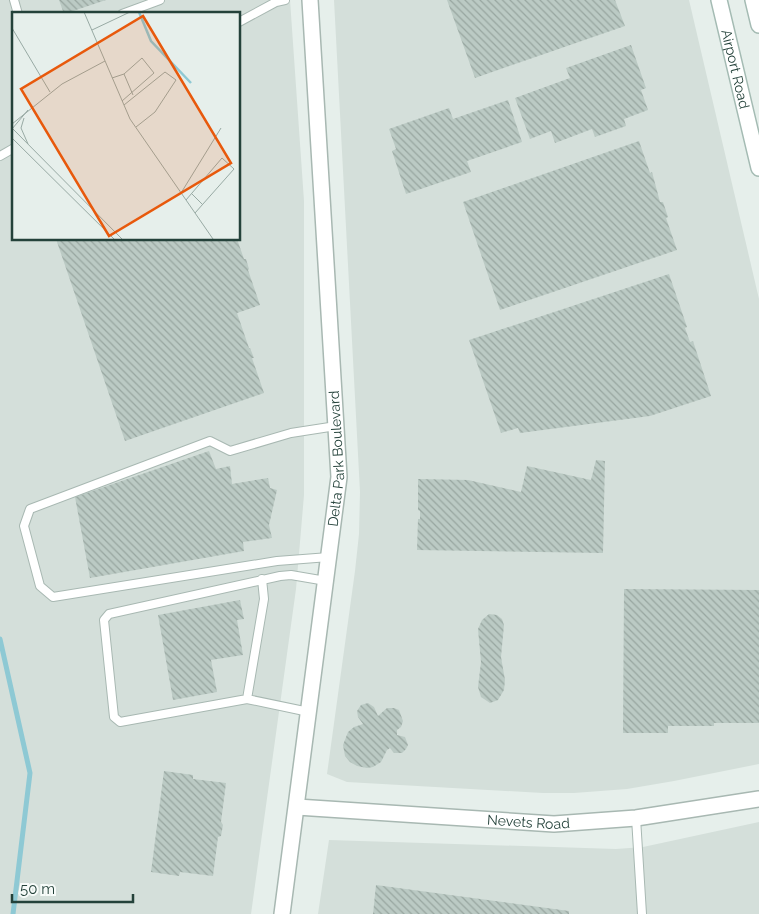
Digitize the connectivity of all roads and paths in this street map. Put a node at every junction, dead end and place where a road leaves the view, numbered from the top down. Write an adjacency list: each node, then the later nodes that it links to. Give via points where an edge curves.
1 (160, 0): 6 (lane)
2 (285, 0): 7 (lane)
3 (310, 0): 12 (street, Delta Park Boulevard)
4 (719, 0): 11 (street, Airport Road)
5 (753, 0): 8 (street)
6 (127, 12)
7 (240, 21)
8 (759, 25)
9 (12, 149): 10 (lane)
10 (0, 156)
11 (759, 168)
12 (336, 426): 13 (street, Delta Park Boulevard, via 339,477); 13 (lane, via 291,433 230,452 210,441 30,509 24,526 40,586 53,597 277,561)
13 (329, 557): 15 (street, Delta Park Boulevard)
14 (262, 579): 15 (lane, via 291,575); 16 (lane, via 264,600); 16 (lane, via 109,614 104,620 114,718 120,722)
15 (326, 581): 17 (street, Delta Park Boulevard)
16 (247, 699): 17 (lane)
17 (309, 712): 19 (street, Delta Park Boulevard)
18 (759, 799): 20 (street, Nevets Road)
19 (297, 807): 20 (street, Nevets Road, via 554,824); 21 (street, Delta Park Boulevard)
20 (636, 818): 22 (lane)
21 (282, 914)
22 (642, 914)

